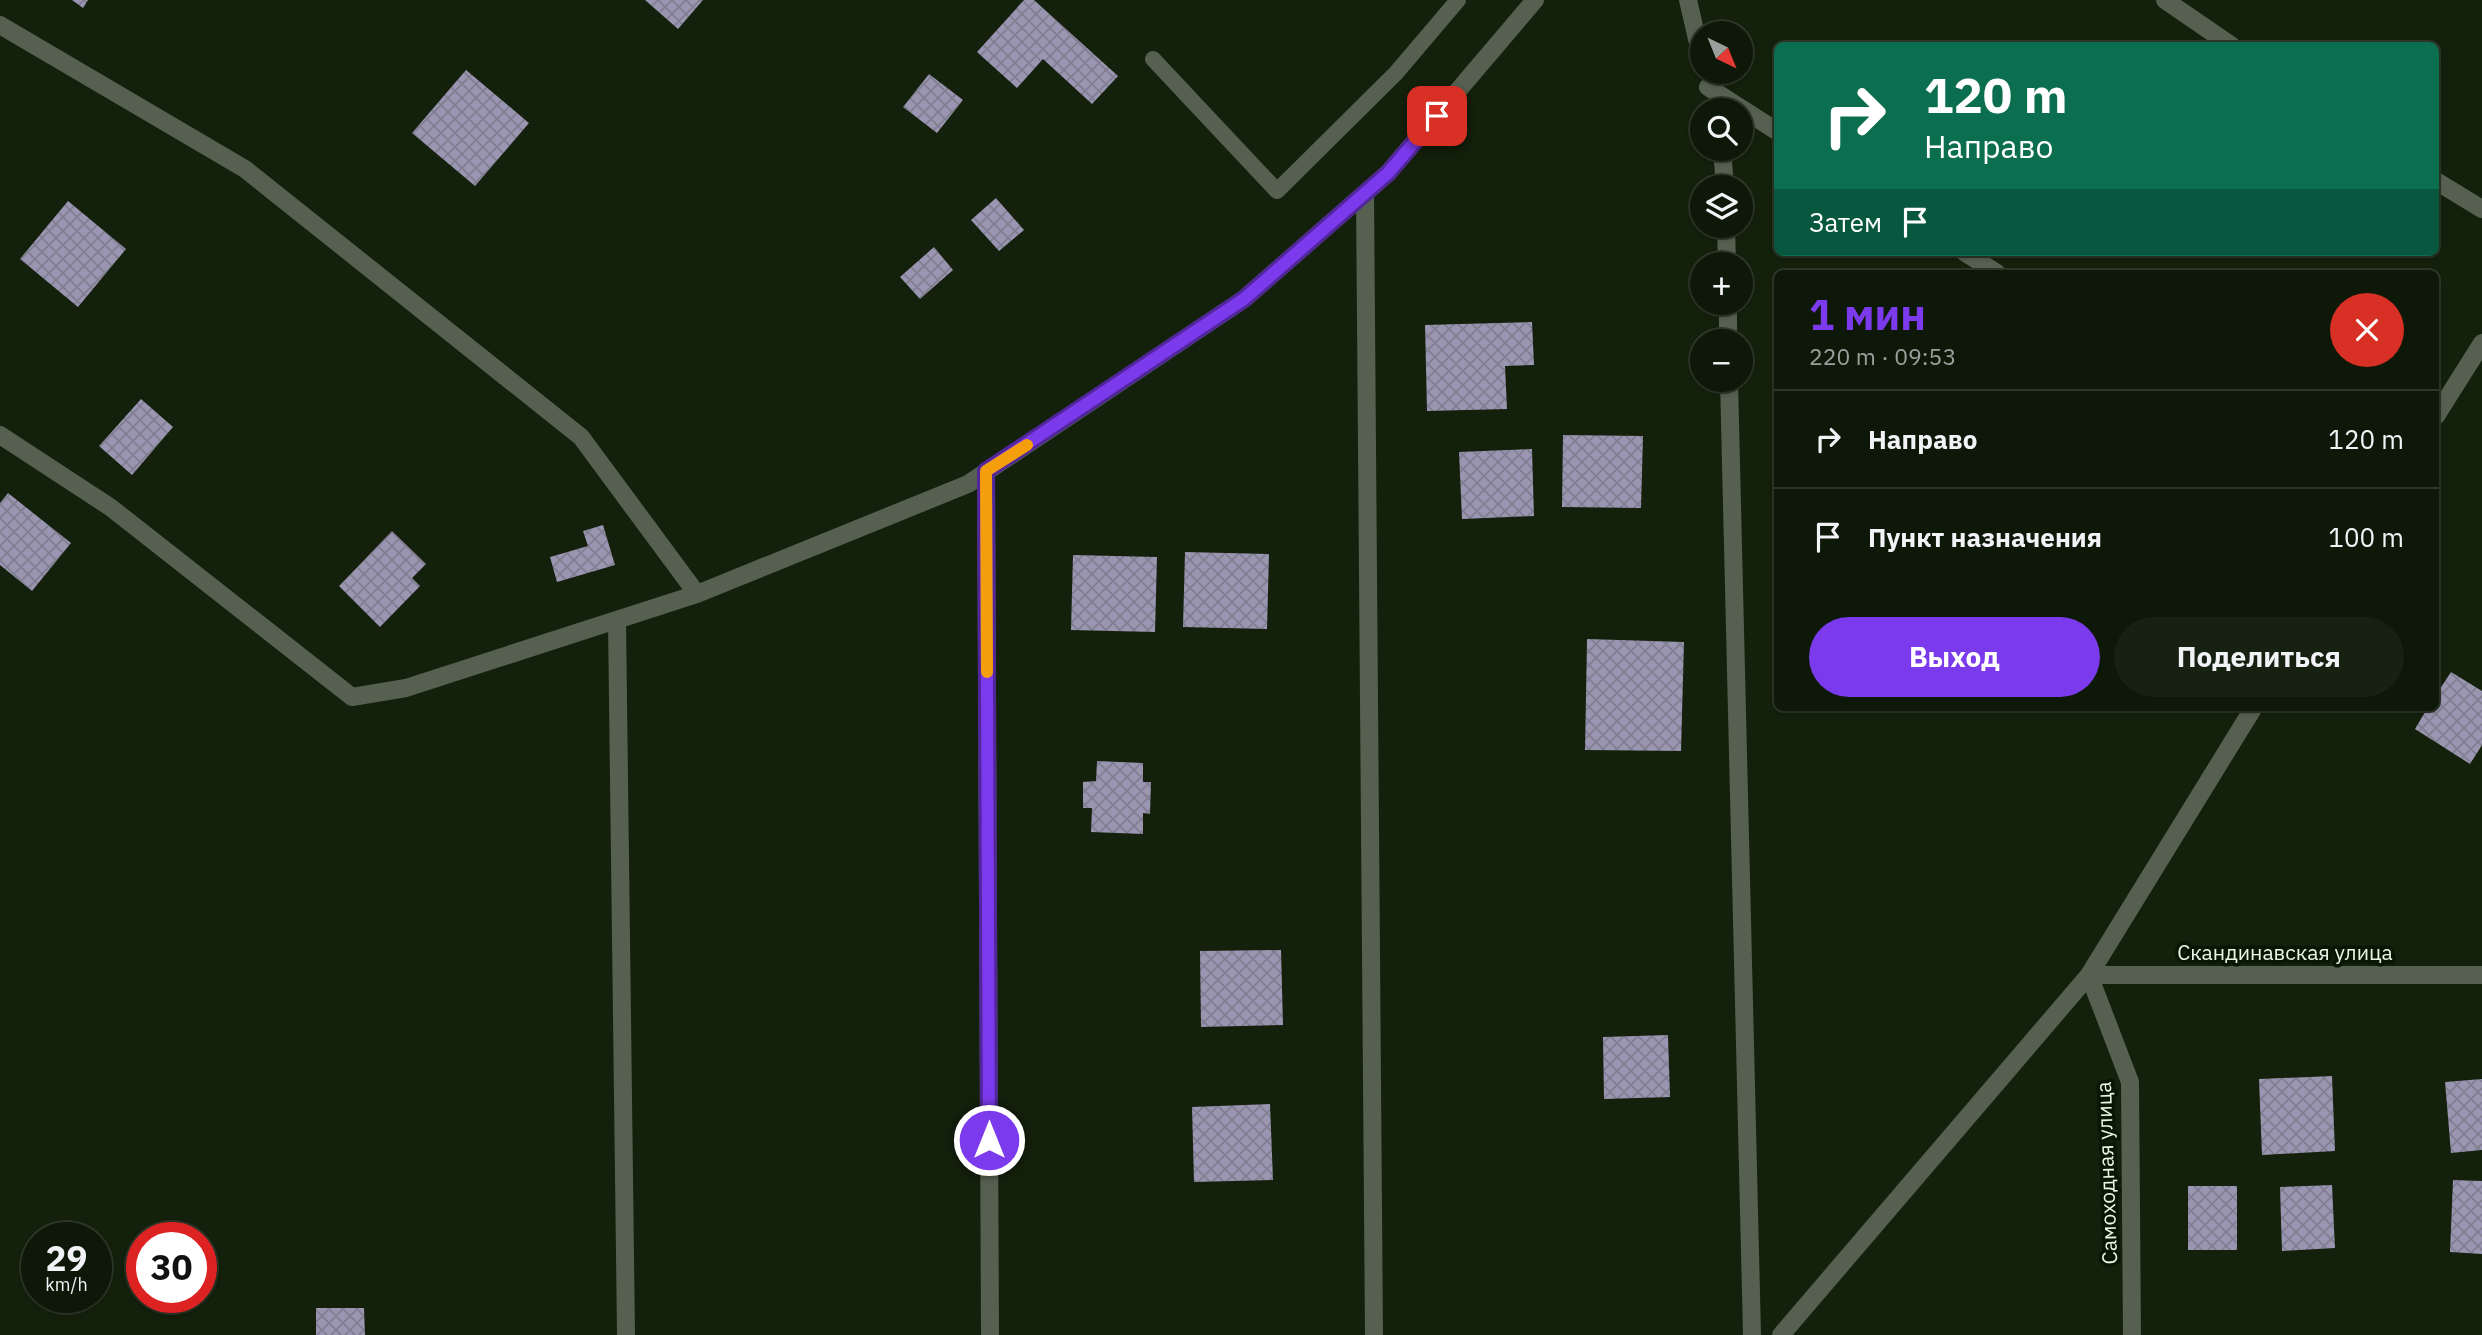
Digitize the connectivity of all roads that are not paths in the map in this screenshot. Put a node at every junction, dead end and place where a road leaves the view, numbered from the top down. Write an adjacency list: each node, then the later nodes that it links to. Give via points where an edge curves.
1 (1458, 0): 8 (lane, via 1396,73 1277,191)
2 (1535, 0): 12 (street, via 1388,173)
3 (1688, 0): 5 (street)
4 (2165, 0): 7 (street)
5 (1693, 21)
6 (0, 25): 21 (street, via 245,169 581,437)
7 (2226, 42)
8 (1153, 59)
9 (1713, 84): 10 (street)
10 (1774, 129)
11 (2439, 183): 13 (street)
12 (1365, 193): 20 (street, via 1244,299); 28 (street)
13 (2482, 209)
14 (1970, 256): 15 (street)
15 (1992, 270)
16 (2482, 343): 18 (street)
17 (1729, 392): 29 (street)
18 (2439, 411)
19 (0, 435): 22 (street, via 110,507 352,697 406,688)
20 (986, 471): 21 (street, via 968,484); 27 (street)
21 (697, 594): 22 (street)
22 (617, 620): 26 (street)
23 (2252, 711): 24 (street)
24 (2089, 975): 25 (street, Скандинавская улица); 30 (street); 31 (street, Самоходная улица, via 2130,1082)
25 (2482, 975)
26 (626, 1335)
27 (990, 1335)
28 (1374, 1335)
29 (1752, 1335)
30 (1781, 1335)
31 (2132, 1335)

